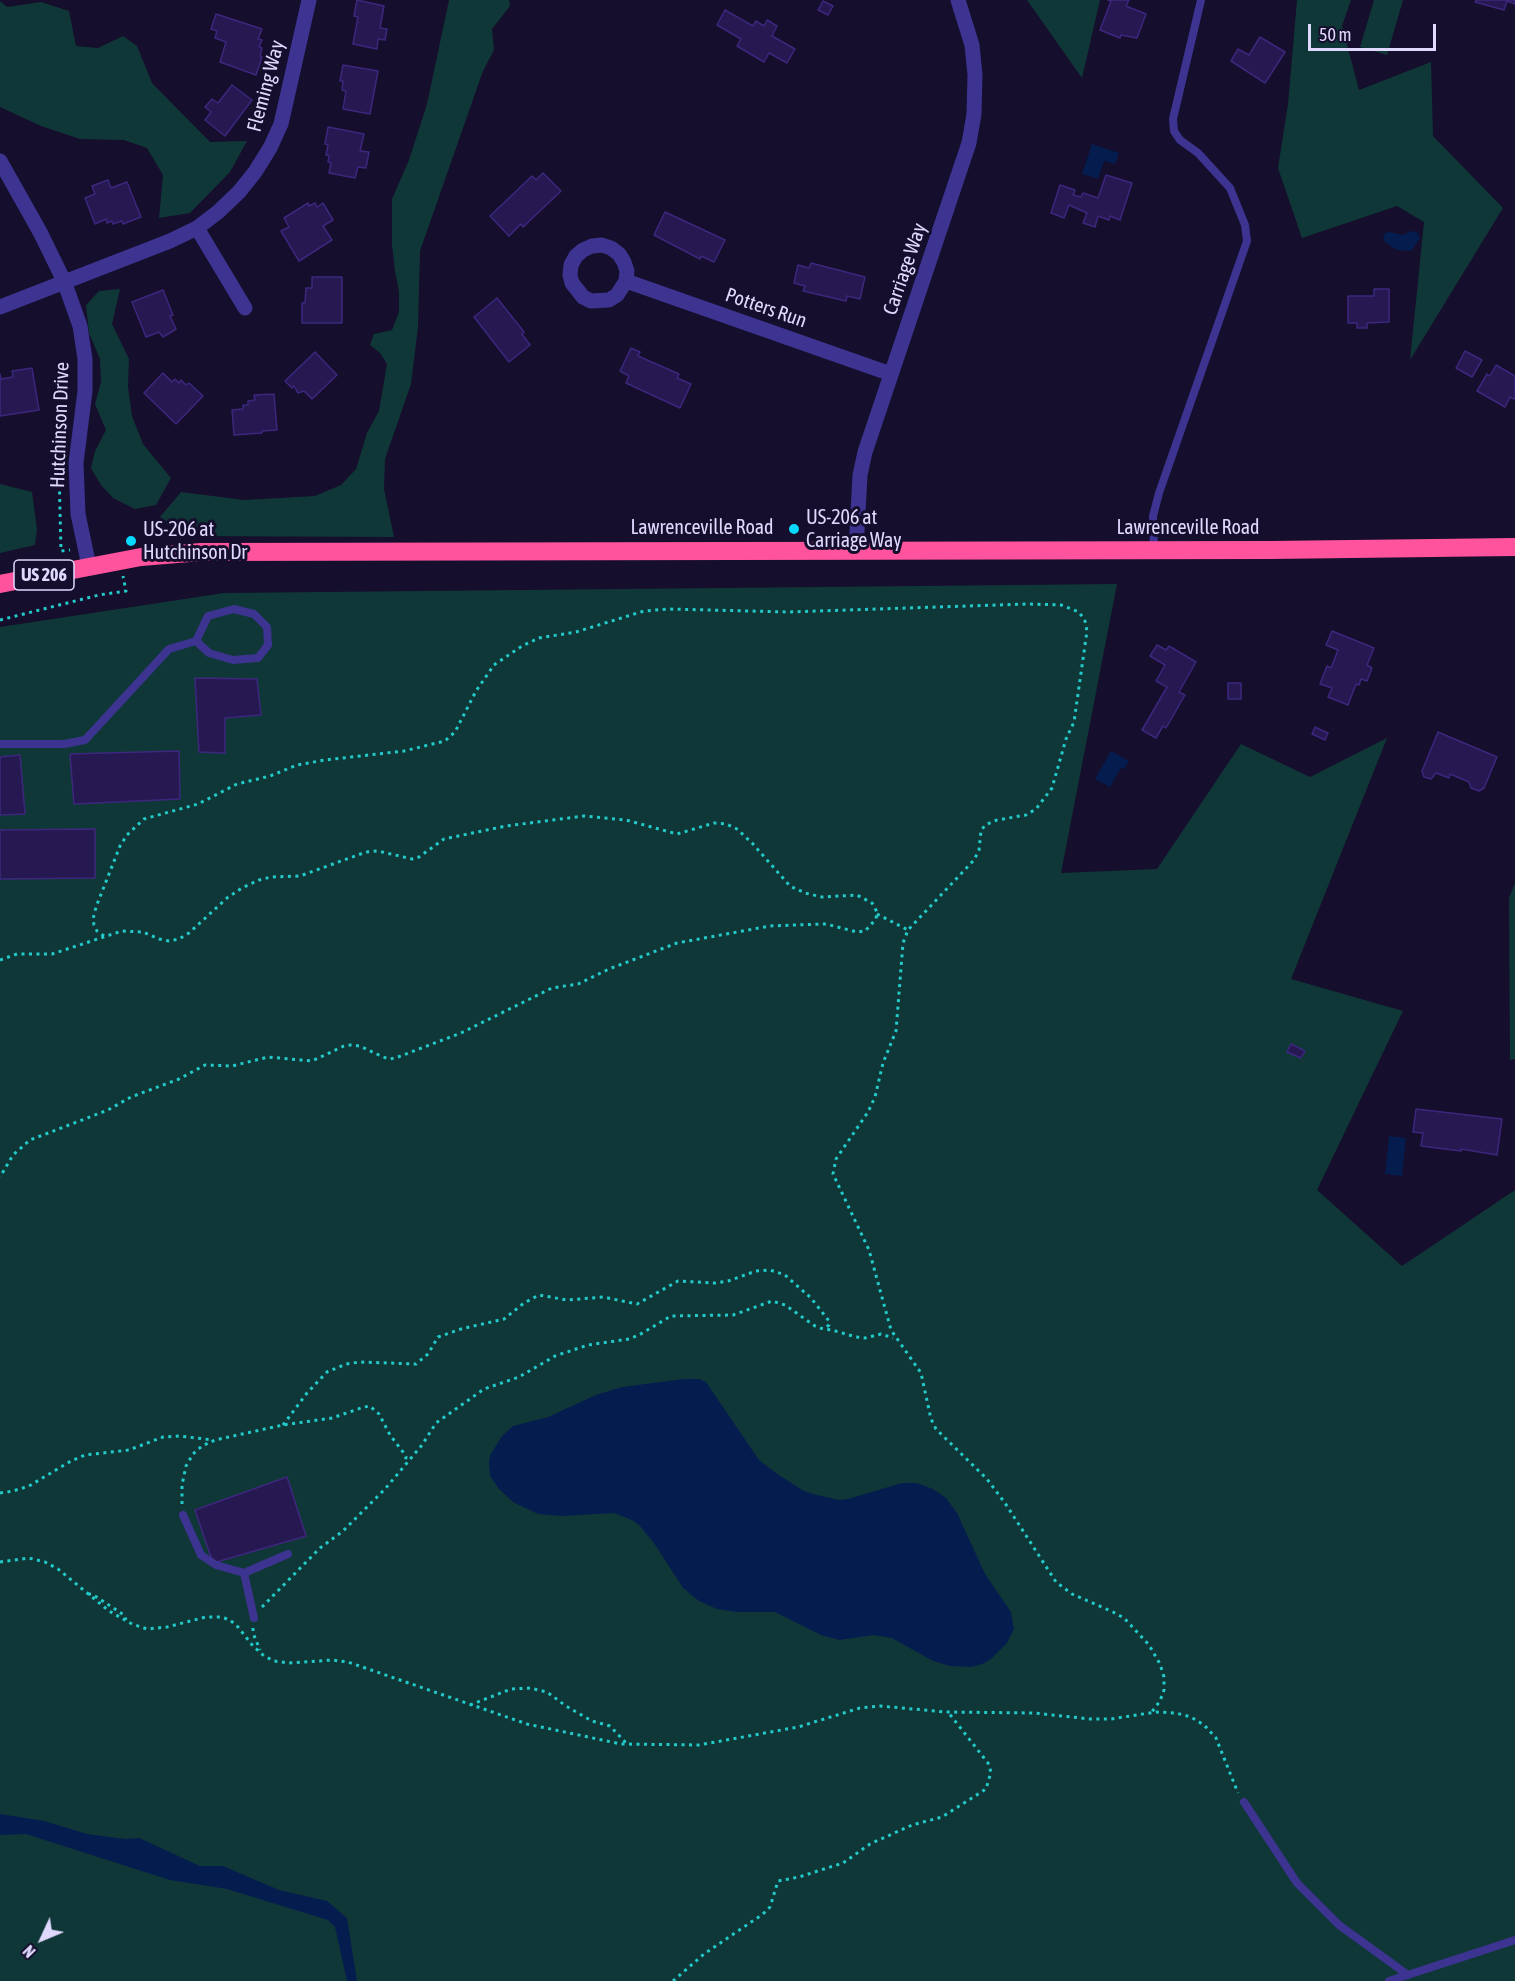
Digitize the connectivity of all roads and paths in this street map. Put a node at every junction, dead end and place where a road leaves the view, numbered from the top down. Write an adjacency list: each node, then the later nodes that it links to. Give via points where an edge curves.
1 (309, 0): 5 (street, Fleming Way, via 281,123 270,148 238,192)
2 (958, 0): 10 (street, Carriage Way, via 972,45 975,75 969,143)
3 (1201, 0): 13 (lane, via 1173,118 1174,131 1230,188 1247,241 1159,493 1153,516)
4 (0, 161): 6 (street, Hutchinson Drive)
5 (197, 228): 6 (street, Fleming Way); 9 (street)
6 (64, 281): 8 (street, Fleming Way); 15 (street, Hutchinson Drive, via 80,326 85,359 76,463 78,514)
7 (626, 281): 10 (street, Potters Run)
8 (0, 307)
9 (245, 308)
10 (891, 374): 12 (street, Carriage Way, via 860,474)
11 (1515, 547): 13 (highway, Lawrenceville Road / US 206)
12 (856, 550): 13 (highway, Lawrenceville Road / US 206); 14 (highway, Lawrenceville Road / US 206, via 262,550)
13 (1154, 550)
14 (120, 561): 15 (highway, Lawrenceville Road / US 206); 17 (path, via 126,591)
15 (89, 566): 16 (highway, Lawrenceville Road / US 206)
16 (0, 584)
17 (0, 620)
18 (196, 641): 18 (lane, via 209,652 233,660 258,658 268,645 267,627 254,615 234,609 208,616); 19 (lane, via 169,649 85,740 64,744)
19 (0, 744)
20 (877, 914): 21 (path); 22 (path, via 877,908 866,898 822,897 790,885 752,843 726,824 714,823 677,834 626,820 584,816 444,839 419,857 366,852 300,876 259,880 227,898 180,939 169,941 134,930); 24 (path, via 865,931 826,924 770,926 677,943 578,984 552,988 461,1033 390,1059 351,1045 312,1061 268,1057 232,1066 205,1065 108,1110 30,1140 13,1155)
21 (908, 930): 22 (path, via 974,860 985,825 1026,815 1036,809 1052,788 1074,722 1087,631 1079,612 1061,605 1027,604 789,612 644,611 576,632 539,638 494,665 455,732 445,741 404,751 297,765 237,784 198,804 144,819 120,846 96,907 94,926); 26 (path, via 903,944 896,1031 875,1097 836,1159 833,1174 868,1250)
22 (104, 936): 23 (path, via 52,954 17,954)
23 (0, 960)
24 (0, 1176)
25 (823, 1329): 26 (path, via 865,1338 887,1335); 27 (path, via 829,1321 811,1298 786,1275 770,1270 715,1283 678,1281 637,1304 603,1297 567,1300 539,1295 504,1319 444,1334 416,1364 360,1362 327,1372); 29 (path, via 772,1301 734,1315 671,1316 629,1339 555,1356 519,1377 484,1389 436,1423)
26 (897, 1341): 39 (path, via 921,1373 936,1429 987,1479 1056,1582 1072,1594 1124,1618 1149,1645 1164,1677 1162,1696)
27 (283, 1425): 28 (path); 29 (path, via 332,1418 370,1406 380,1414 404,1452)
28 (215, 1440): 30 (path, via 163,1437 129,1450 85,1455 29,1486); 31 (path, via 192,1454 186,1466)
29 (405, 1466): 35 (path)
30 (0, 1492)
31 (183, 1515): 34 (lane, via 201,1555 216,1565)
32 (288, 1554): 34 (lane)
33 (0, 1562): 36 (path, via 29,1558 45,1562 87,1594 124,1615 126,1621 147,1629 221,1617 238,1627)
34 (244, 1573): 35 (lane)
35 (254, 1618): 36 (path, via 253,1633)
36 (264, 1656): 37 (path, via 289,1663 348,1662)
37 (470, 1705): 40 (path, via 527,1724); 40 (path, via 511,1689 547,1692 566,1706 610,1726)
38 (948, 1712): 39 (path, via 1034,1713 1090,1719); 40 (path, via 880,1706 699,1746); 44 (path, via 988,1763 991,1772 986,1789 942,1817 912,1825 870,1844 843,1863 778,1881 770,1907 763,1914 704,1954)
39 (1151, 1713): 41 (path, via 1176,1713 1204,1725 1216,1738)
40 (627, 1744)
41 (1244, 1802): 43 (lane, via 1297,1883 1339,1925)
42 (1515, 1940): 43 (lane)
43 (1408, 1975): 45 (lane)
44 (673, 1981)
45 (1389, 1981)

